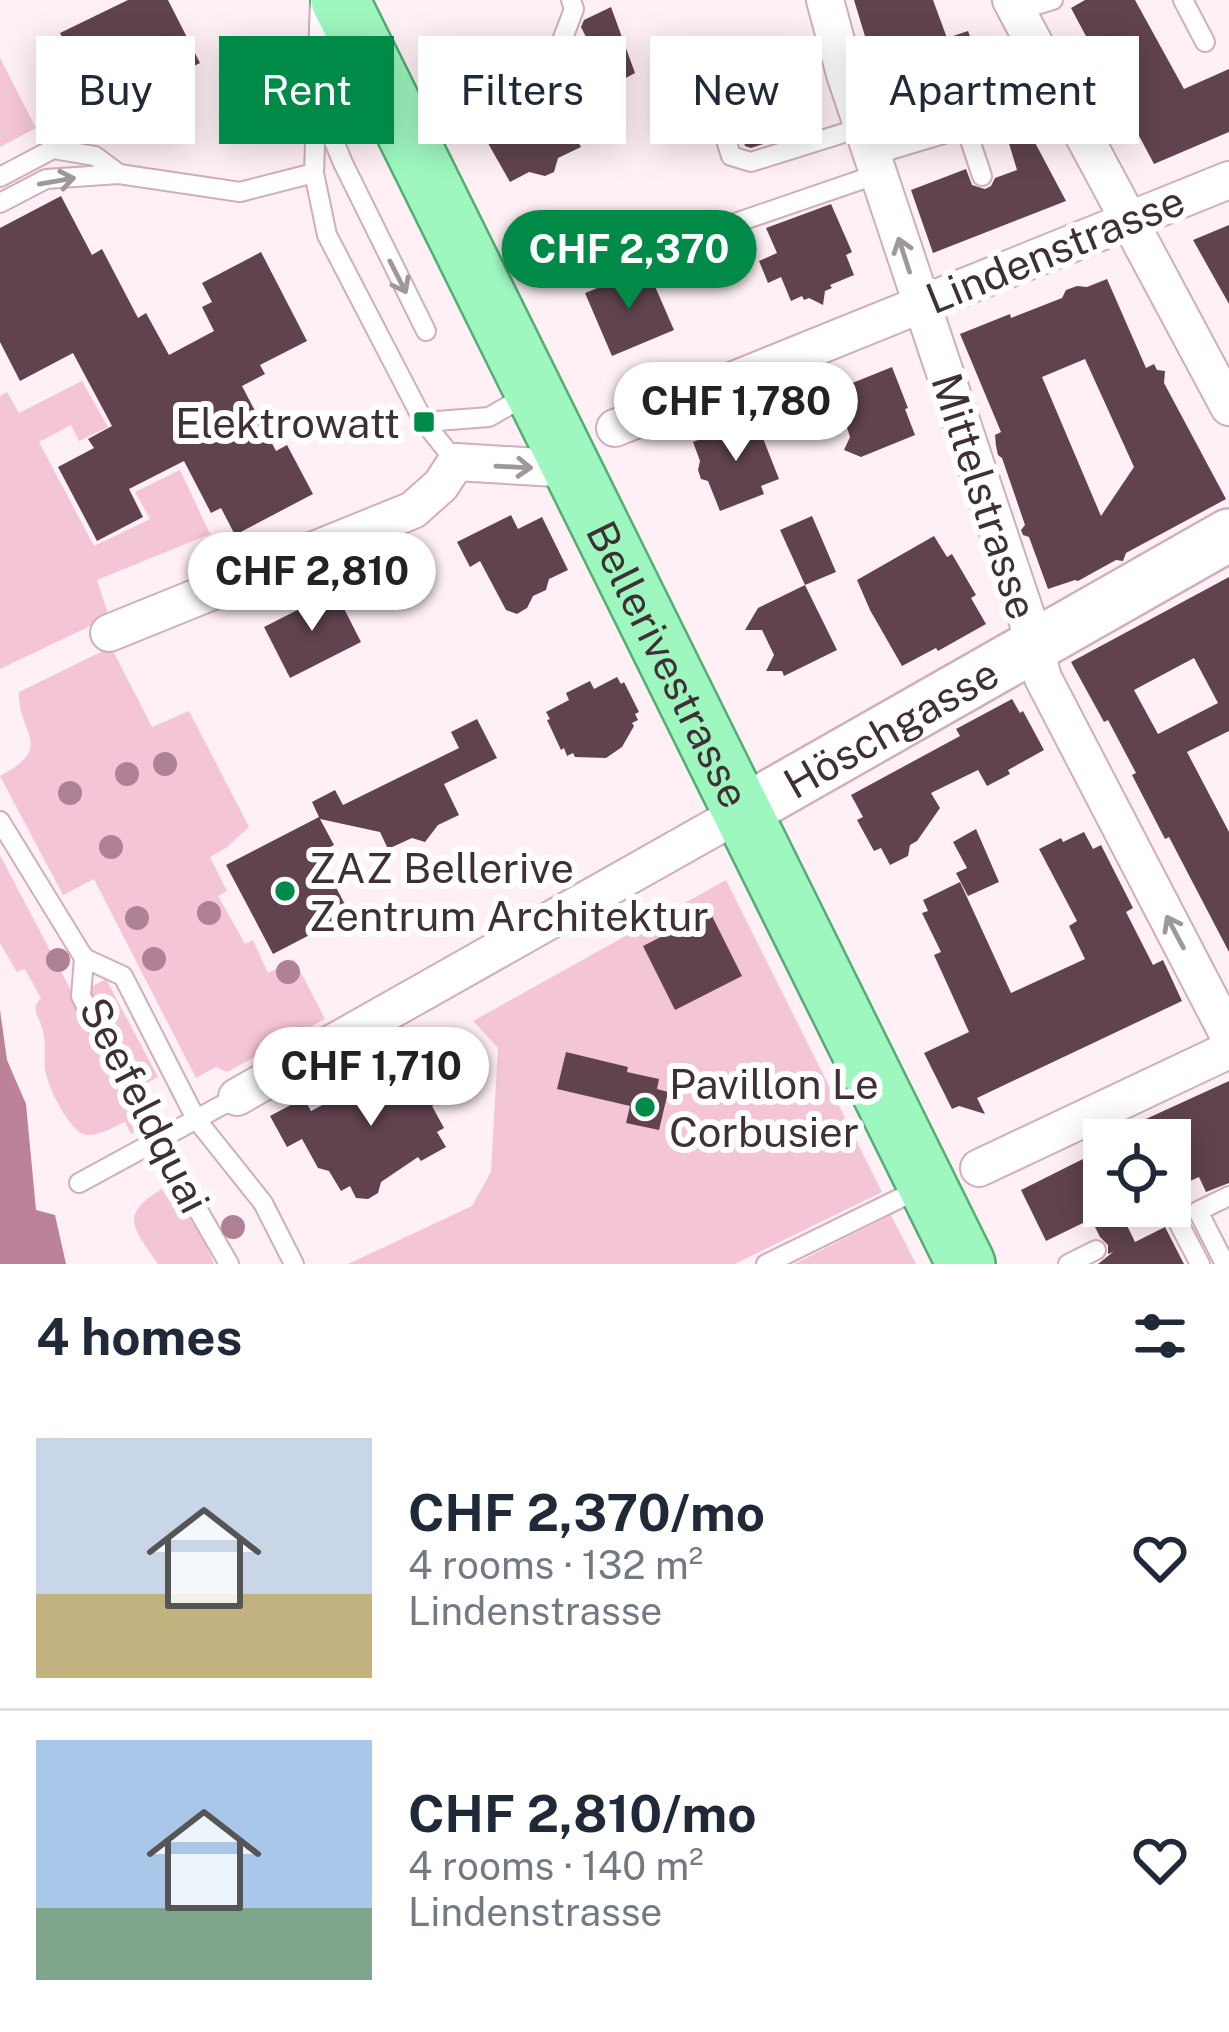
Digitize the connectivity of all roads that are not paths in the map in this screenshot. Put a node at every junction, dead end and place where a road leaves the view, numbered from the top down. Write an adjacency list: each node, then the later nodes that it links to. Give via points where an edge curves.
1 (320, 0): 8 (lane)
2 (340, 0): 11 (main road, Bellerivestrasse)
3 (571, 0): 11 (lane, via 558,51)
4 (825, 0): 18 (street, Mittelstrasse)
5 (1053, 0): 7 (lane)
6 (1183, 0): 10 (lane)
7 (1017, 4): 9 (street)
8 (318, 36)
9 (1032, 36)
10 (1205, 42)
11 (409, 138): 31 (main road, Bellerivestrasse)
12 (314, 144): 19 (lane)
13 (337, 144): 26 (lane)
14 (727, 144): 18 (lane, via 731,156 752,162)
15 (903, 144): 18 (lane)
16 (971, 144): 21 (lane)
17 (1087, 144): 27 (street)
18 (871, 152): 28 (lane); 29 (street, Mittelstrasse, one-way to 18)
19 (314, 173): 20 (lane, via 240,192); 25 (lane)
20 (119, 174): 22 (lane, via 95,156 53,149); 24 (lane, one-way to 20, via 46,179)
21 (982, 176)
22 (0, 177)
23 (1229, 180): 27 (street, Lindenstrasse)
24 (0, 203)
25 (320, 204): 26 (lane); 33 (lane, via 327,236)
26 (365, 210): 30 (lane, one-way to 30)
27 (1127, 221): 29 (street, Lindenstrasse); 32 (street)
28 (703, 234)
29 (920, 302): 34 (street, Lindenstrasse); 39 (street, Mittelstrasse)
30 (426, 331)
31 (534, 391): 33 (lane, via 489,417); 36 (main road, Bellerivestrasse)
32 (1229, 407)
33 (424, 422): 35 (lane)
34 (615, 428)
35 (456, 462): 36 (street, one-way to 36); 38 (street, via 413,510)
36 (573, 469): 40 (main road, Bellerivestrasse)
37 (1229, 535): 39 (main road, Höschgasse)
38 (109, 633)
39 (1034, 645): 40 (main road, Höschgasse); 43 (street, Mittelstrasse, one-way to 39, via 1043,678)
40 (742, 812): 45 (street, Höschgasse); 48 (main road, Bellerivestrasse)
41 (0, 821): 42 (lane, Seefeldquai)
42 (84, 958): 46 (lane, via 123,976); 47 (lane, Seefeldquai, via 81,996)
43 (1229, 1036)
44 (1229, 1050): 48 (street)
45 (237, 1097): 46 (lane)
46 (196, 1119): 47 (lane); 54 (lane, via 263,1203)
47 (157, 1139): 49 (lane); 53 (lane, Seefeldquai)
48 (953, 1177): 55 (lane); 56 (main road, Bellerivestrasse)
49 (79, 1183)
50 (1229, 1196): 59 (lane, via 1198,1211)
51 (1182, 1227): 58 (lane)
52 (1096, 1250): 57 (lane)
53 (229, 1264)
54 (294, 1264)
55 (766, 1264)
56 (966, 1264)
57 (1068, 1264)
58 (1201, 1264)
59 (1225, 1264)

